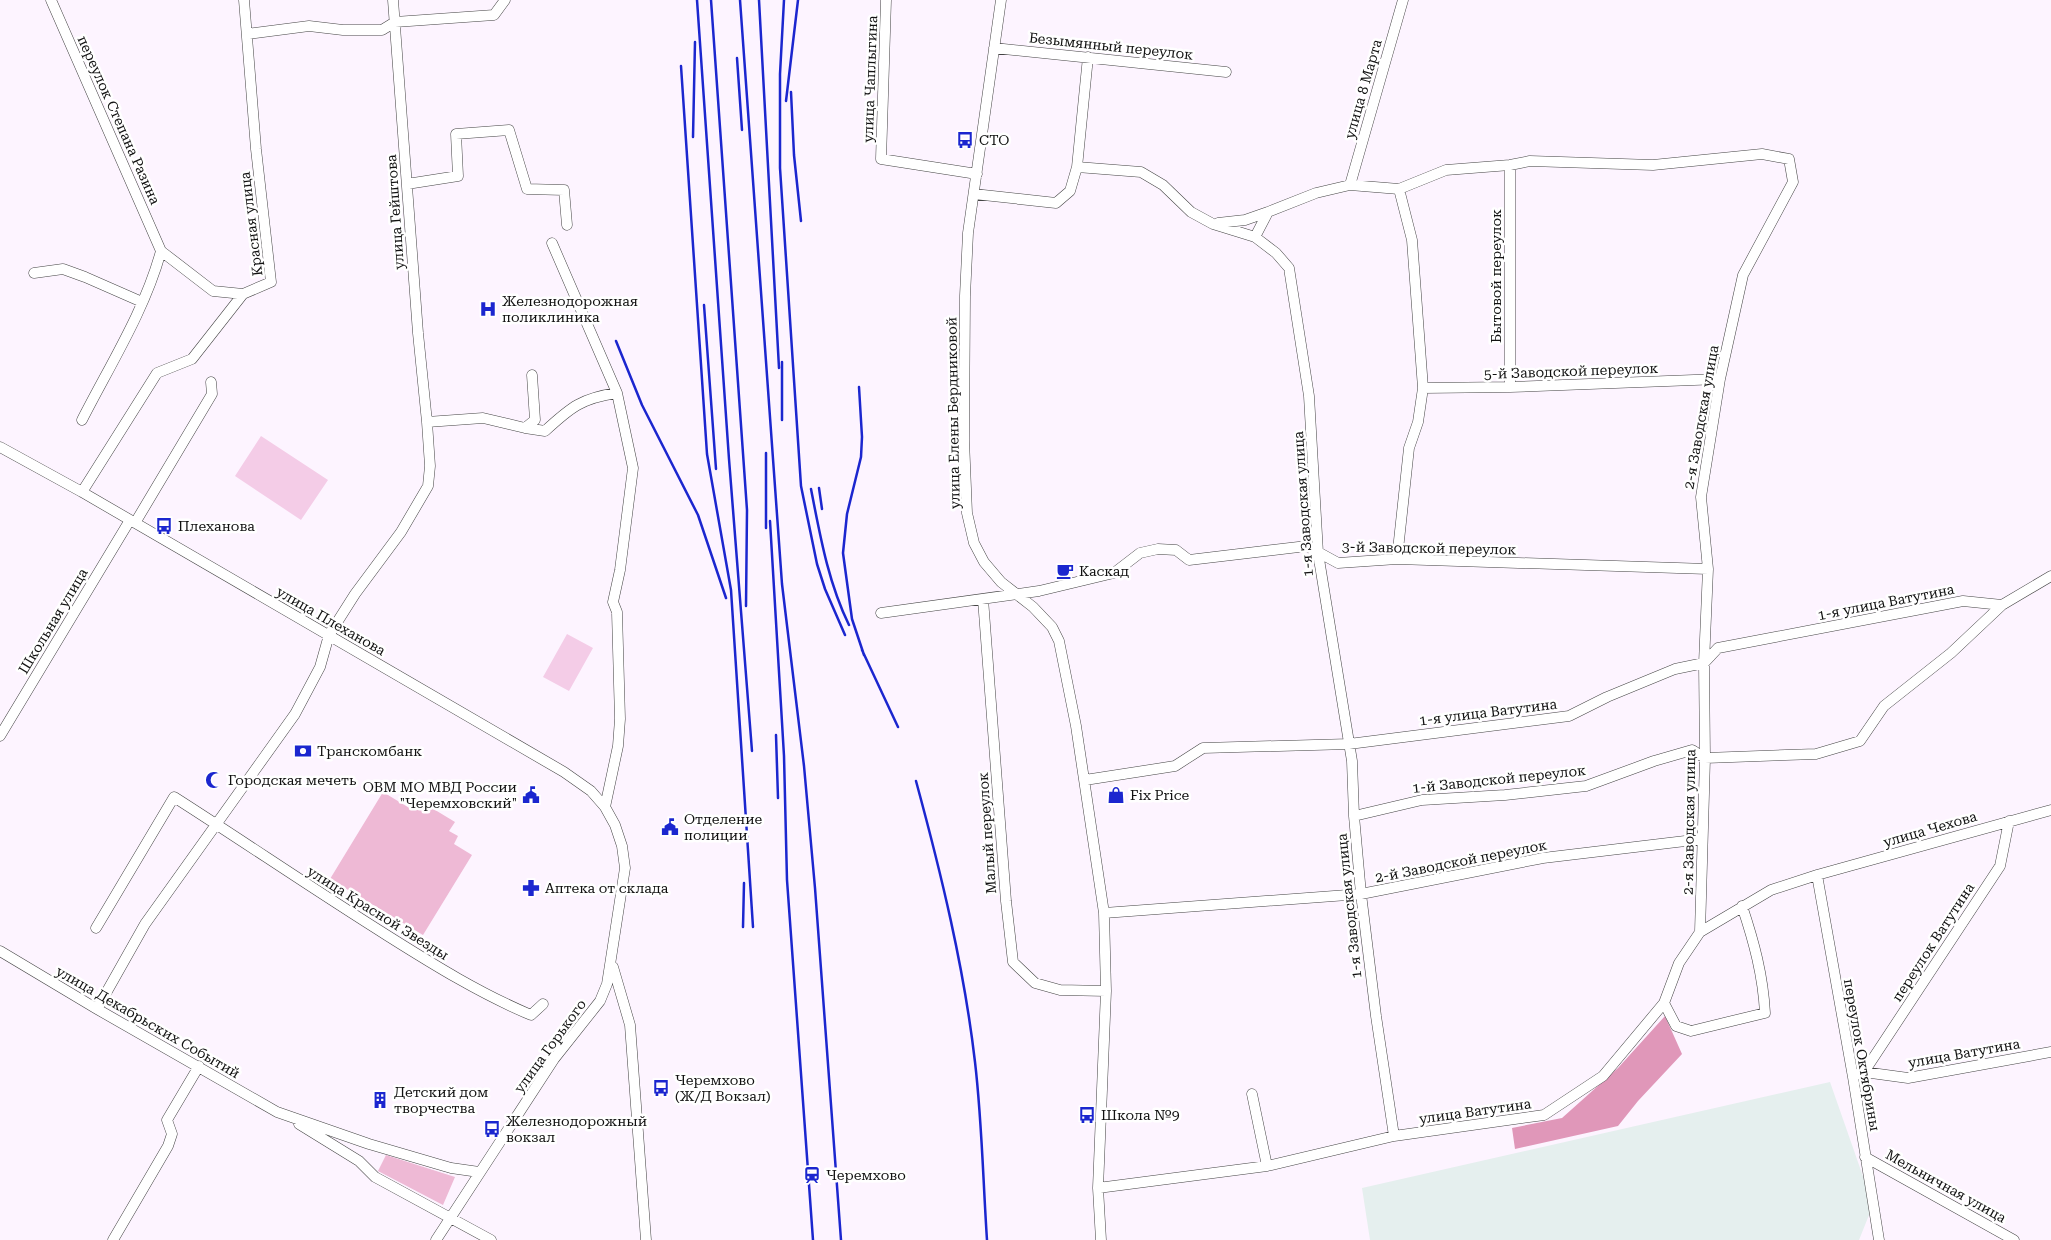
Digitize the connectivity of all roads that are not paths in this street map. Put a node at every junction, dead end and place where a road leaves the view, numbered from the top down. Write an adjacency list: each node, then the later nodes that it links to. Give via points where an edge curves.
1 (51, 0): 25 (street, переулок Степана Разина)
2 (244, 0): 9 (street, Красная улица)
3 (393, 0): 8 (street, улица Гейштова)
4 (504, 0): 8 (street, via 494,15)
5 (886, 0): 15 (street, улица Чаплыгина, via 881,159)
6 (1001, 0): 10 (street, улица Елены Бердниковой)
7 (1403, 0): 17 (street, улица 8 Марта)
8 (394, 22): 9 (street, via 382,30 308,26); 16 (street, улица Гейштова)
9 (247, 34): 27 (street, Красная улица, via 271,282)
10 (994, 48): 11 (street, Безымянный переулок); 15 (street, улица Елены Бердниковой)
11 (1088, 57): 12 (street, Безымянный переулок); 14 (street)
12 (1226, 72)
13 (1510, 165): 18 (street, via 1446,170); 30 (street, 2-я Заводская улица, via 1530,161 1653,165 1762,154 1789,159 1793,182 1743,275); 32 (street, Бытовой переулок)
14 (1077, 167): 19 (street, via 1070,191 1056,204); 21 (street, 1-я Заводская улица, via 1141,172 1163,185 1191,212)
15 (977, 174): 19 (street, улица Елены Бердниковой)
16 (407, 184): 22 (street, via 458,176 456,134 509,130 527,189 564,190); 36 (street, улица Гейштова)
17 (1350, 185): 18 (street); 20 (street, via 1316,193)
18 (1399, 189): 33 (street, via 1412,240)
19 (974, 194): 45 (street, улица Елены Бердниковой, via 968,233 965,296 967,513 974,543 984,562 1001,582)
20 (1268, 212): 21 (street, via 1245,220); 23 (street)
21 (1213, 224): 23 (street, 1-я Заводская улица)
22 (567, 225)
23 (1255, 237): 41 (street, 1-я Заводская улица, via 1276,252 1289,268 1310,396)
24 (552, 243): 34 (street)
25 (161, 251): 27 (street, Красная улица, via 213,291); 28 (street)
26 (34, 272): 28 (street, via 63,269)
27 (243, 294): 39 (street, via 192,359 157,373)
28 (142, 302): 35 (street)
29 (532, 375): 37 (street, via 535,420)
30 (1720, 379): 32 (street, 5-й Заводской переулок); 43 (street, 2-я Заводская улица, via 1701,497)
31 (211, 382): 40 (street, Школьная улица, via 212,394)
32 (1510, 387): 33 (street, 5-й Заводской переулок)
33 (1423, 388): 42 (street, via 1418,422 1409,448)
34 (617, 393): 37 (street, via 596,396 576,404 545,431); 55 (street, via 634,468 620,570 612,602 617,612 620,720)
35 (82, 420)
36 (427, 422): 37 (street, via 483,418); 49 (street, улица Гейштова, via 428,486 401,532)
37 (525, 428)
38 (0, 447): 39 (street, улица Плеханова)
39 (82, 492): 40 (street, улица Плеханова)
40 (133, 522): 49 (street, улица Плеханова); 51 (street, Школьная улица)
41 (1318, 554): 42 (street, 3-й Заводской переулок, via 1338,562); 45 (street, 3-й Заводской переулок, via 1307,546 1189,560 1176,550 1158,549 1140,553 1114,573); 52 (street, 1-я Заводская улица)
42 (1398, 559): 43 (street, 3-й Заводской переулок)
43 (1708, 569): 50 (street, 2-я Заводская улица)
44 (2051, 576): 47 (street)
45 (1017, 594): 46 (street, 3-й Заводской переулок); 54 (street, улица Елены Бердниковой, via 1052,627 1059,641)
46 (983, 599): 48 (street, 3-й Заводской переулок); 70 (street, Малый переулок, via 1012,962 1035,984 1060,990)
47 (2002, 605): 50 (street, 1-я улица Ватутина, via 1963,601 1763,639 1718,648); 53 (street, 1-й Заводской переулок, via 1951,653 1884,706 1860,741 1816,754)
48 (881, 613)
49 (329, 635): 55 (street, улица Плеханова, via 564,772 591,791); 59 (street, via 320,667 295,714)
50 (1704, 663): 52 (street, 1-я улица Ватутина, via 1675,669 1569,716); 53 (street, 2-я Заводская улица)
51 (0, 736)
52 (1349, 744): 54 (street, 1-я улица Ватутина, via 1203,748 1175,766); 57 (street, 1-я Заводская улица)
53 (1705, 758): 57 (street, 1-й Заводской переулок, via 1692,750 1586,786 1422,800); 60 (street, 2-я Заводская улица)
54 (1085, 780): 65 (street, улица Елены Бердниковой)
55 (605, 807): 61 (street, улица Плеханова)
56 (2051, 810): 58 (street, улица Чехова)
57 (1354, 816): 63 (street, 1-я Заводская улица)
58 (2009, 821): 62 (street, улица Чехова); 76 (street, переулок Ватутина, via 2000,866)
59 (216, 824): 66 (street, улица Красной Звезды, via 174,796); 72 (street, улица Красной Звезды, via 442,970 532,1015); 73 (street, via 145,924)
60 (1702, 839): 63 (street, 2-й Заводской переулок, via 1543,858); 67 (street, 2-я Заводская улица)
61 (622, 846): 69 (street, улица Горького, via 625,868)
62 (1817, 875): 64 (street, улица Ватутина, via 1771,890); 77 (street, переулок Октябрины)
63 (1360, 894): 65 (street, 2-й Заводской переулок); 80 (street, 1-я Заводская улица)
64 (1742, 906): 67 (street, улица Ватутина); 71 (street, via 1764,984 1765,1013 1691,1031 1676,1026)
65 (1104, 913): 70 (street, улица Елены Бердниковой)
66 (96, 928)
67 (1700, 932): 71 (street, улица Ватутина, via 1679,963)
68 (0, 951): 73 (street, улица Декабрьских Событий)
69 (612, 963): 83 (street, улица Горького, via 600,1001 554,1059); 89 (street, via 630,1025)
70 (1106, 991): 84 (street, улица Елены Бердниковой)
71 (1664, 1003): 80 (street, улица Ватутина, via 1603,1076 1544,1115)
72 (543, 1004)
73 (97, 1009): 75 (street, улица Декабрьских Событий)
74 (2050, 1050): 76 (street, улица Ватутина, via 1908,1078)
75 (199, 1066): 79 (street, улица Декабрьских Событий); 86 (street, via 168,1120 172,1134 168,1146)
76 (1864, 1072): 77 (street)
77 (1853, 1077): 81 (street, переулок Октябрины)
78 (1252, 1094): 82 (street)
79 (284, 1114): 83 (street, улица Декабрьских Событий, via 369,1144 451,1168); 85 (street, улица Декабрьских Событий, via 360,1161 375,1177)
80 (1394, 1136): 82 (street, улица Ватутина)
81 (1865, 1157): 91 (street, переулок Октябрины); 92 (street, Мельничная улица)
82 (1267, 1166): 84 (street, улица Ватутина)
83 (479, 1172): 85 (street, улица Горького)
84 (1098, 1188): 90 (street, улица Елены Бердниковой)
85 (450, 1218): 87 (street, улица Горького); 88 (street, улица Декабрьских Событий)
86 (114, 1240)
87 (436, 1240)
88 (491, 1240)
89 (646, 1240)
90 (1101, 1240)
91 (1879, 1240)
92 (2014, 1240)

